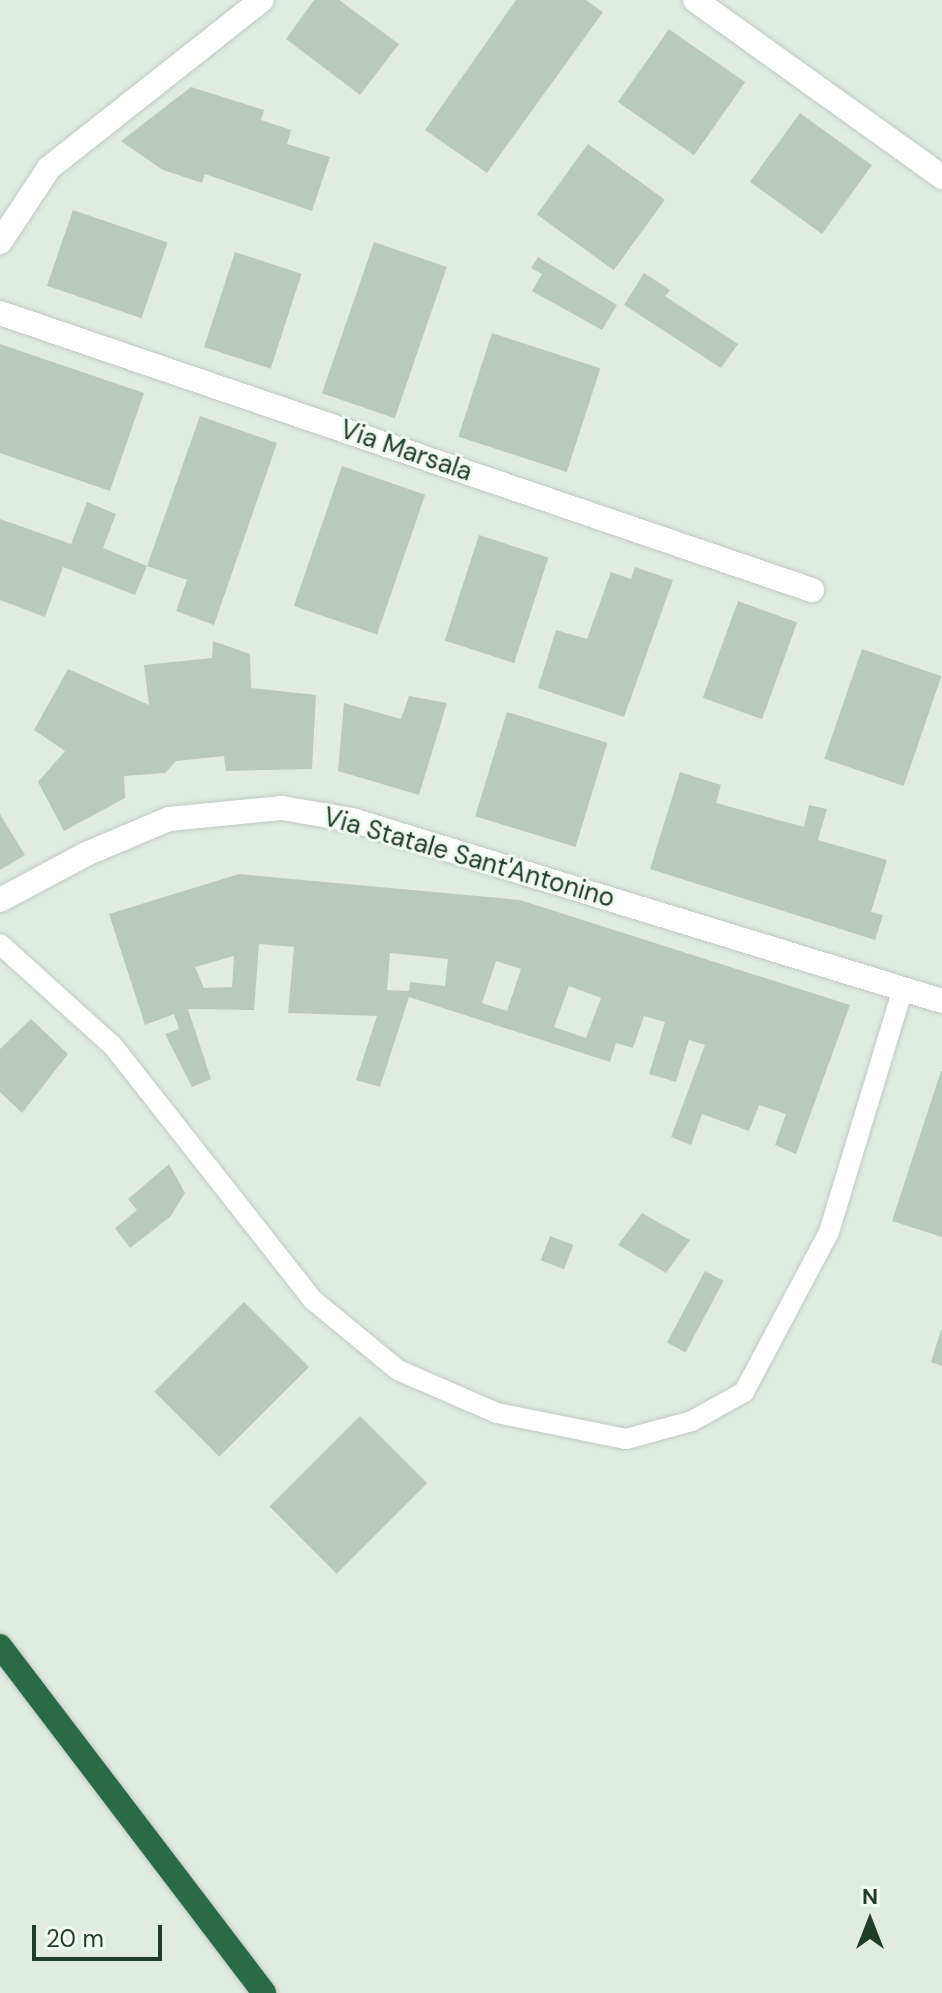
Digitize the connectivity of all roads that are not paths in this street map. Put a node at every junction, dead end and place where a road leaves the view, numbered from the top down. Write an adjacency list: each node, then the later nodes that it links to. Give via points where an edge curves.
1 (262, 0): 4 (street, via 49,168)
2 (695, 0): 3 (street)
3 (942, 177)
4 (0, 242)
5 (0, 313): 6 (street, Via Marsala)
6 (812, 590)
7 (0, 900): 9 (street, Via Statale Sant'Antonino, via 86,854 169,819 282,808 352,820)
8 (0, 944): 9 (lane, via 113,1046 313,1300 398,1370 497,1413 626,1439 692,1421 744,1392 829,1232)
9 (903, 989): 10 (street, Via Statale Sant'Antonino)
10 (942, 1001)
11 (0, 1646): 12 (highway)
12 (264, 1993)

